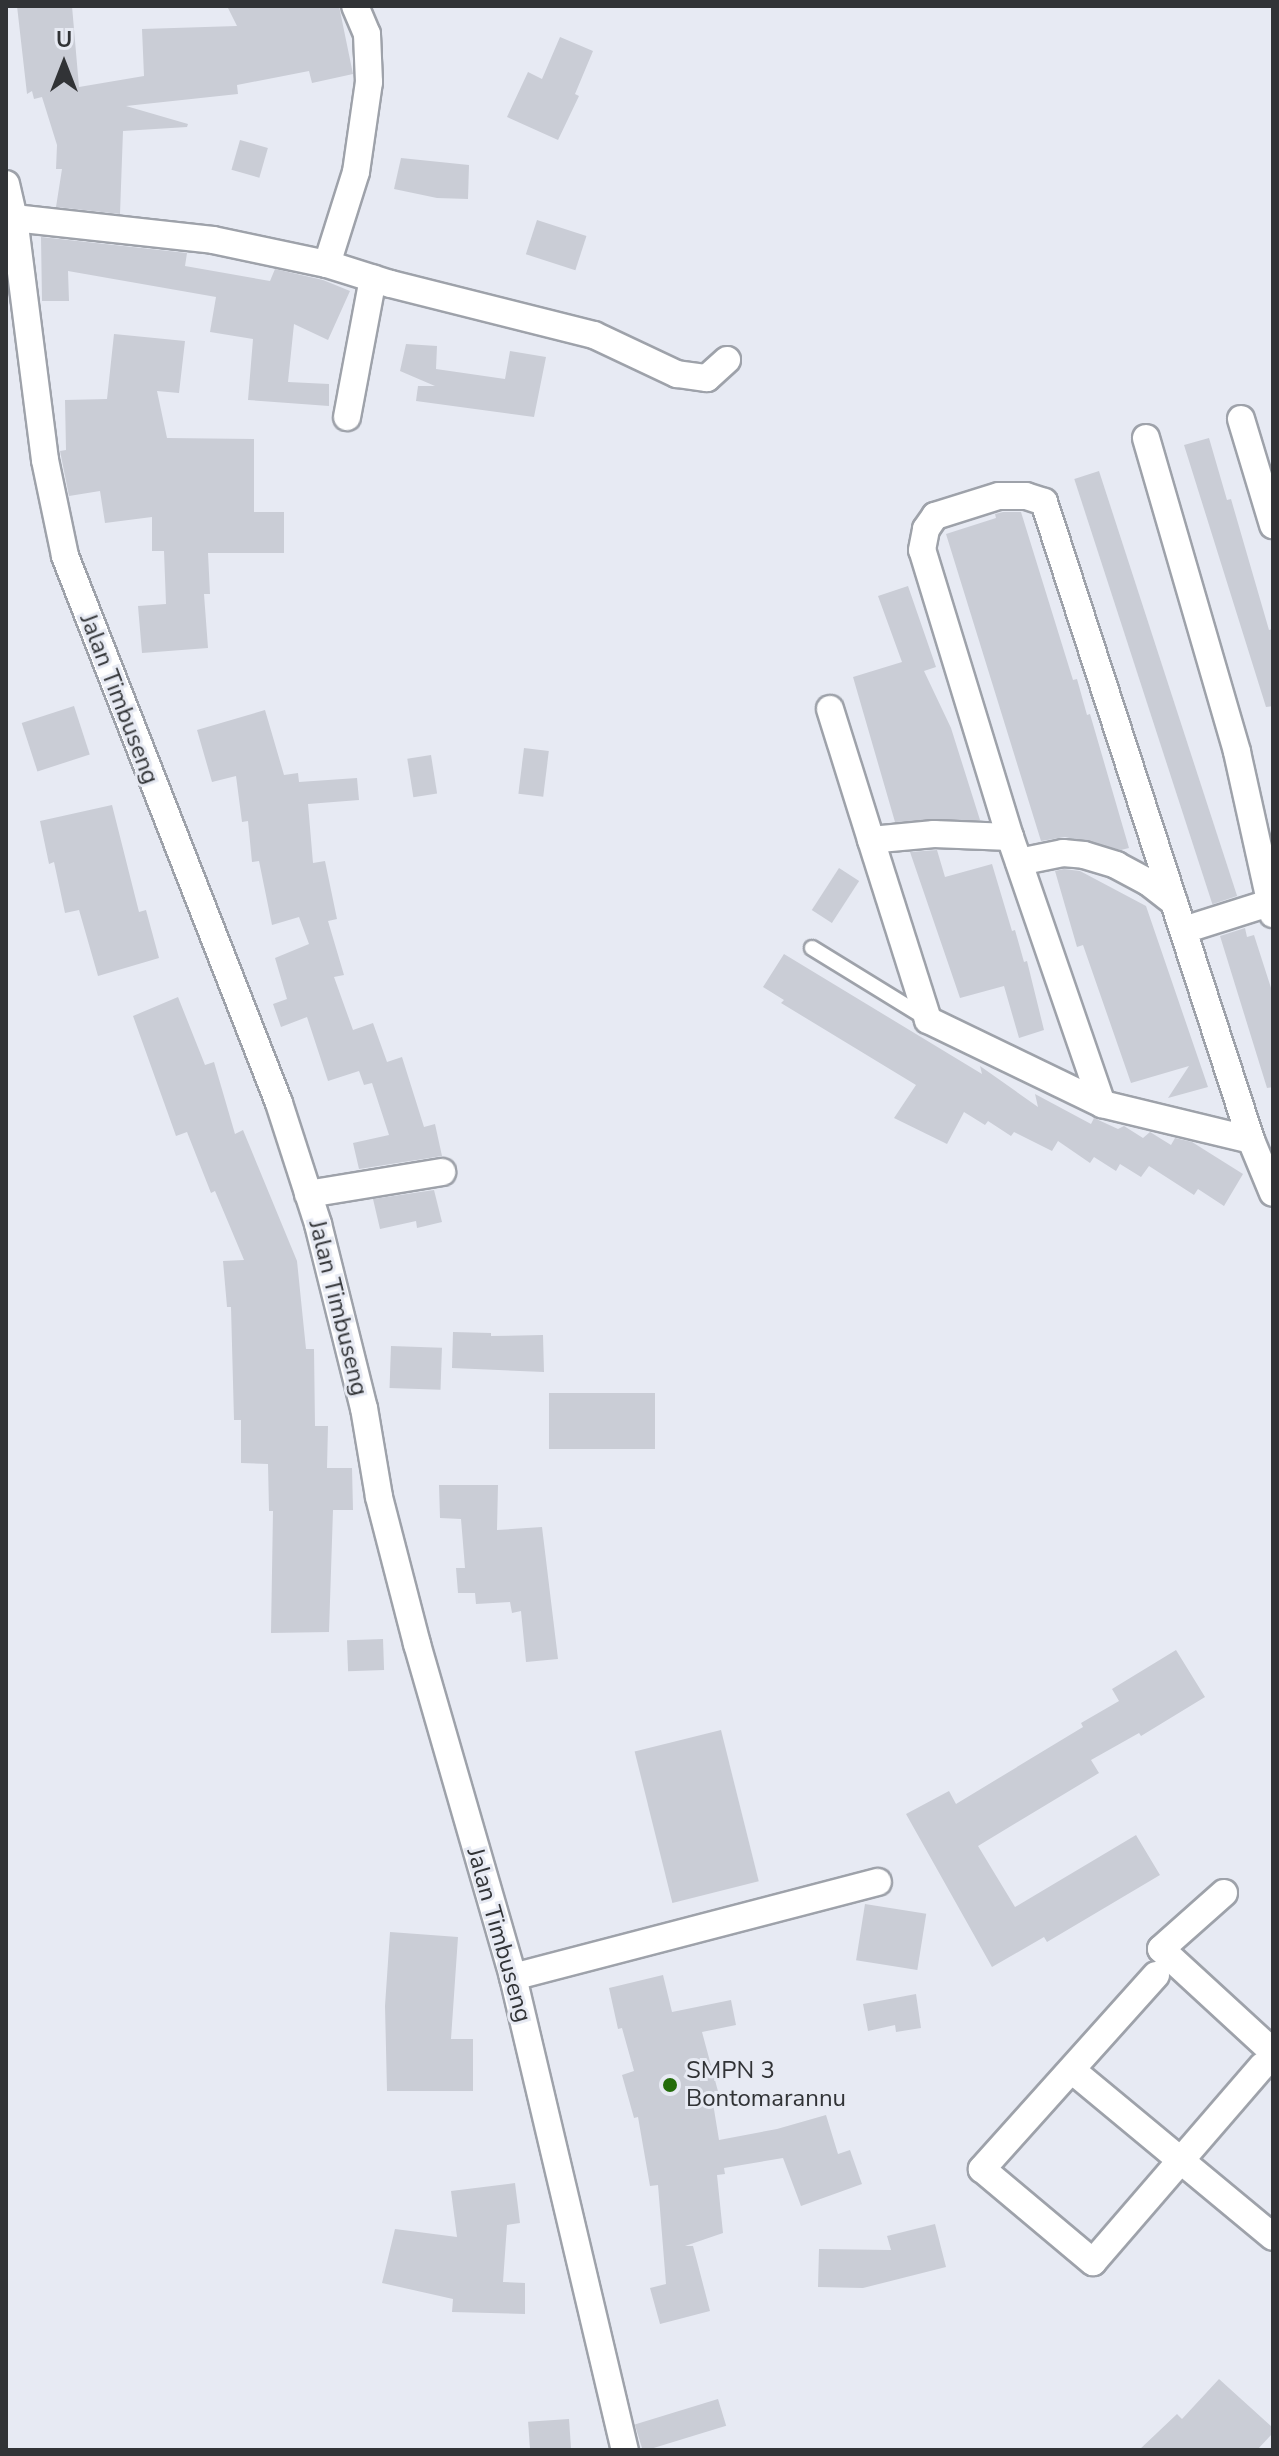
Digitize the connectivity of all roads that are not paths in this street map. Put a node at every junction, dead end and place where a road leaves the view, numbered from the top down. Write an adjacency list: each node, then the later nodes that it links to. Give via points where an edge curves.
1 (355, 6): 4 (street, via 367,34 369,82 356,172)
2 (6, 184): 3 (street, Jalan Timbuseng)
3 (14, 218): 4 (street, via 213,240); 23 (street, Jalan Timbuseng, via 43,446 65,556 279,1103)
4 (327, 264): 5 (street)
5 (373, 278): 6 (street, via 594,335 677,374 707,378); 7 (street)
6 (727, 360)
7 (347, 417)
8 (1241, 419): 10 (street)
9 (1146, 438): 15 (street, via 1237,752)
10 (1273, 525)
11 (830, 709): 12 (street)
12 (871, 840): 13 (street, via 934,834); 18 (street)
13 (1015, 850): 14 (street, via 1084,855 1116,865); 14 (street, via 922,550 935,516 999,496 1044,502); 19 (street)
14 (1174, 903): 16 (street)
15 (1271, 908): 16 (street)
16 (1184, 930): 20 (street)
17 (812, 948): 18 (lane)
18 (928, 1020): 19 (street)
19 (1102, 1104): 20 (street)
20 (1251, 1140): 22 (street)
21 (442, 1172): 23 (street)
22 (1273, 1193)
23 (308, 1194): 27 (street, Jalan Timbuseng, via 364,1408 379,1497 417,1644)
24 (878, 1882): 27 (street)
25 (1224, 1893): 28 (street, via 1161,1949)
26 (1156, 1975): 29 (street)
27 (513, 1977): 32 (street, Jalan Timbuseng)
28 (1269, 2052): 30 (street)
29 (1073, 2071): 30 (street); 30 (street, via 982,2169 1093,2262)
30 (1180, 2160): 31 (street)
31 (1273, 2237)
32 (625, 2450)

